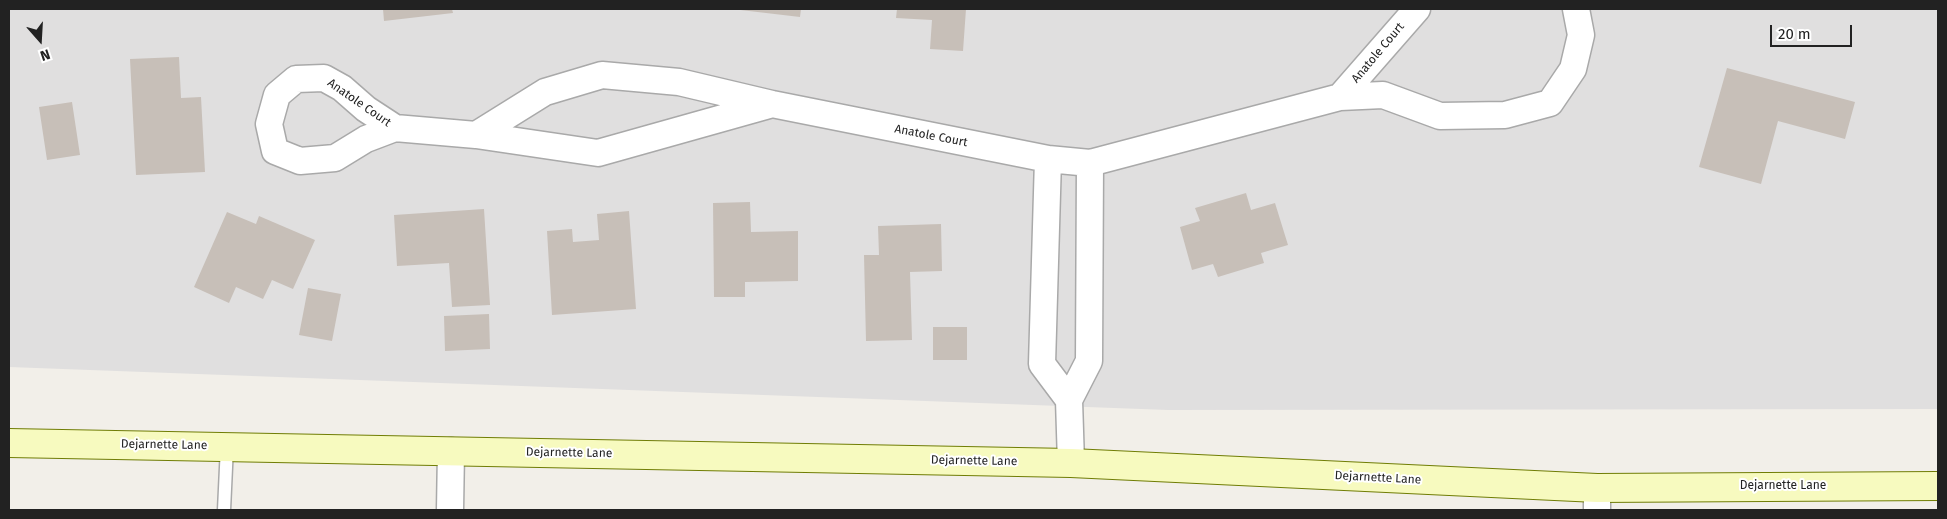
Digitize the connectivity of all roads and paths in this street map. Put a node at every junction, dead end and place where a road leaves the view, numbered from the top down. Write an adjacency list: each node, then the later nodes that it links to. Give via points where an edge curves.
1 (1416, 9): 3 (street, Anatole Court)
2 (1576, 9): 3 (street, Anatole Court, via 1581,35 1573,69 1550,103 1505,115 1440,116 1382,95)
3 (1340, 97): 8 (street, Anatole Court)
4 (772, 104): 6 (street, Anatole Court, via 598,153); 6 (street, Anatole Court, via 679,82 602,75 545,92); 7 (street, Anatole Court)
5 (395, 128): 6 (street, Anatole Court)
6 (476, 135)
7 (1048, 159): 8 (street, Anatole Court); 9 (street, via 1042,364)
8 (1090, 163): 9 (street, via 1089,361)
9 (1069, 400): 13 (street)
10 (9, 443): 11 (main road, Dejarnette Lane)
11 (227, 446): 12 (main road, Dejarnette Lane); 16 (lane)
12 (451, 451): 13 (main road, Dejarnette Lane); 17 (street)
13 (1071, 463): 15 (main road, Dejarnette Lane)
14 (1938, 486): 15 (main road, Dejarnette Lane)
15 (1597, 499)
16 (224, 510)
17 (450, 510)

